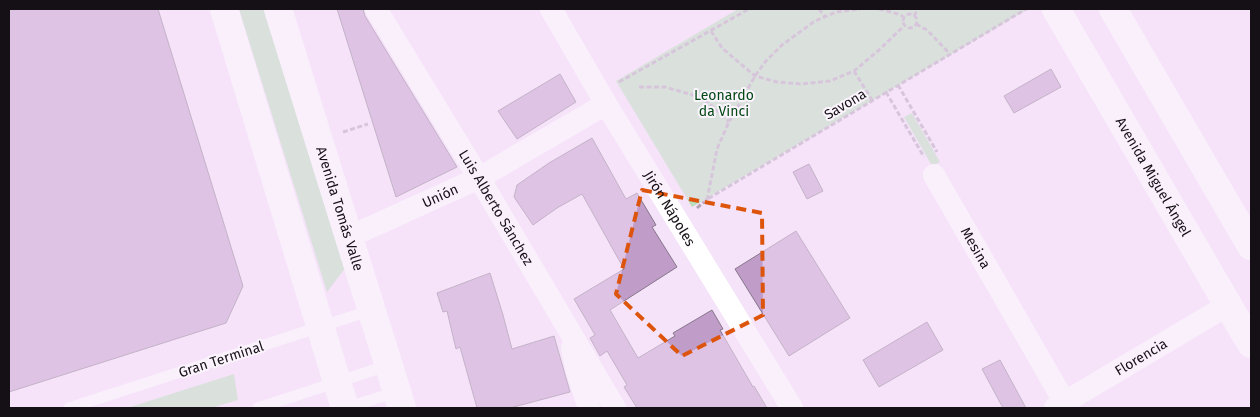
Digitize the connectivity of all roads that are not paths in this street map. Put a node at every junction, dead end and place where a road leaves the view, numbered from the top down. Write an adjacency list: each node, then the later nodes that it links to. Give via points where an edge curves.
1 (224, 9): 14 (main road)
2 (278, 9): 10 (main road, Avenida Tomás Valle)
3 (376, 9): 9 (street, Luis Alberto Sánchez)
4 (551, 9): 7 (street, Jirón Nápoles)
5 (1056, 9): 12 (main road, Avenida Miguel Ángel)
6 (1113, 9): 11 (main road)
7 (604, 98): 9 (street, Unión); 26 (street, Jirón Nápoles)
8 (938, 167): 20 (street, Mesina)
9 (479, 178): 10 (street, Unión); 15 (street, Luis Alberto Sánchez)
10 (349, 237): 13 (main road, Avenida Tomás Valle)
11 (1251, 246)
12 (1228, 306): 16 (main road, Avenida Miguel Ángel); 20 (street, Florencia)
13 (372, 310): 14 (lane, Gran Terminal); 17 (main road, Avenida Tomás Valle)
14 (321, 327): 18 (main road); 21 (lane, Gran Terminal)
15 (569, 330): 24 (street, via 575,365); 25 (street, Luis Alberto Sánchez)
16 (1251, 344)
17 (389, 365): 18 (lane); 19 (main road, Avenida Tomás Valle)
18 (337, 382): 22 (lane); 23 (main road)
19 (400, 400): 23 (lane)
20 (1060, 406)
21 (70, 408)
22 (258, 408)
23 (344, 408)
24 (589, 408)
25 (615, 408)
26 (792, 408)

